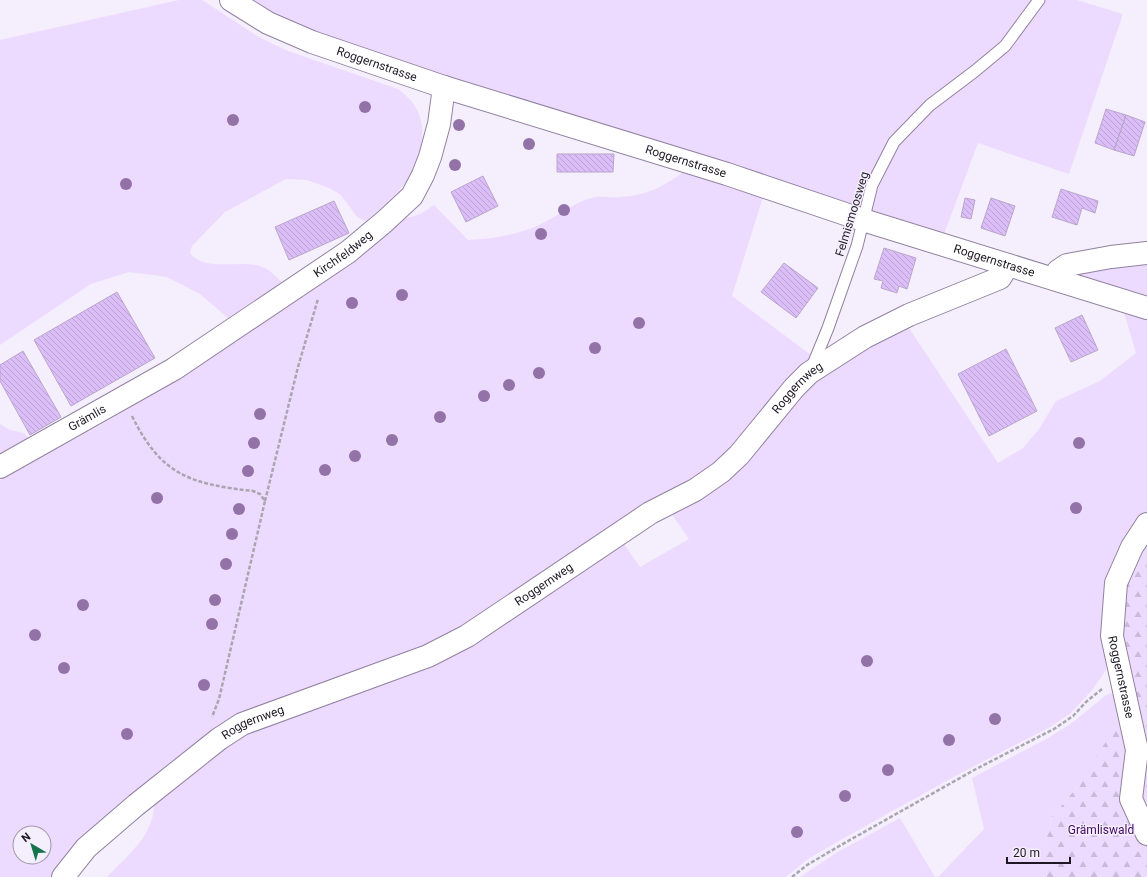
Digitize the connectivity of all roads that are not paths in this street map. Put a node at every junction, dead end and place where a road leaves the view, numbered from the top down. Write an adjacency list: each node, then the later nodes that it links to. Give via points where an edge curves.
1 (231, 0): 3 (street, Roggernstrasse, via 268,23 312,42)
2 (1039, 0): 4 (lane, Felmismoosweg, via 1005,46 930,105 894,142 872,184)
3 (444, 87): 4 (street, Roggernstrasse, via 727,174); 9 (street, Kirchfeldweg, via 439,124 430,157 412,196 348,252)
4 (863, 220): 6 (street, Roggernstrasse); 10 (lane, Felmismoosweg, via 857,246)
5 (1147, 253): 7 (street, via 1067,265 1058,271)
6 (1008, 265): 7 (street, Roggernstrasse); 10 (street, Roggernweg, via 1000,278 908,315 865,337)
7 (1055, 278): 8 (street, Roggernstrasse)
8 (1147, 308)
9 (174, 369): 11 (street, Grämlis)
10 (809, 373): 14 (street, Roggernweg, via 739,455 721,472 695,490 650,513 467,636 428,656 242,724 136,805 86,848)
11 (0, 466)
12 (1147, 524): 13 (street, Roggernstrasse, via 1132,547 1116,583 1112,636 1137,750 1131,799)
13 (1147, 834)
14 (63, 877)

